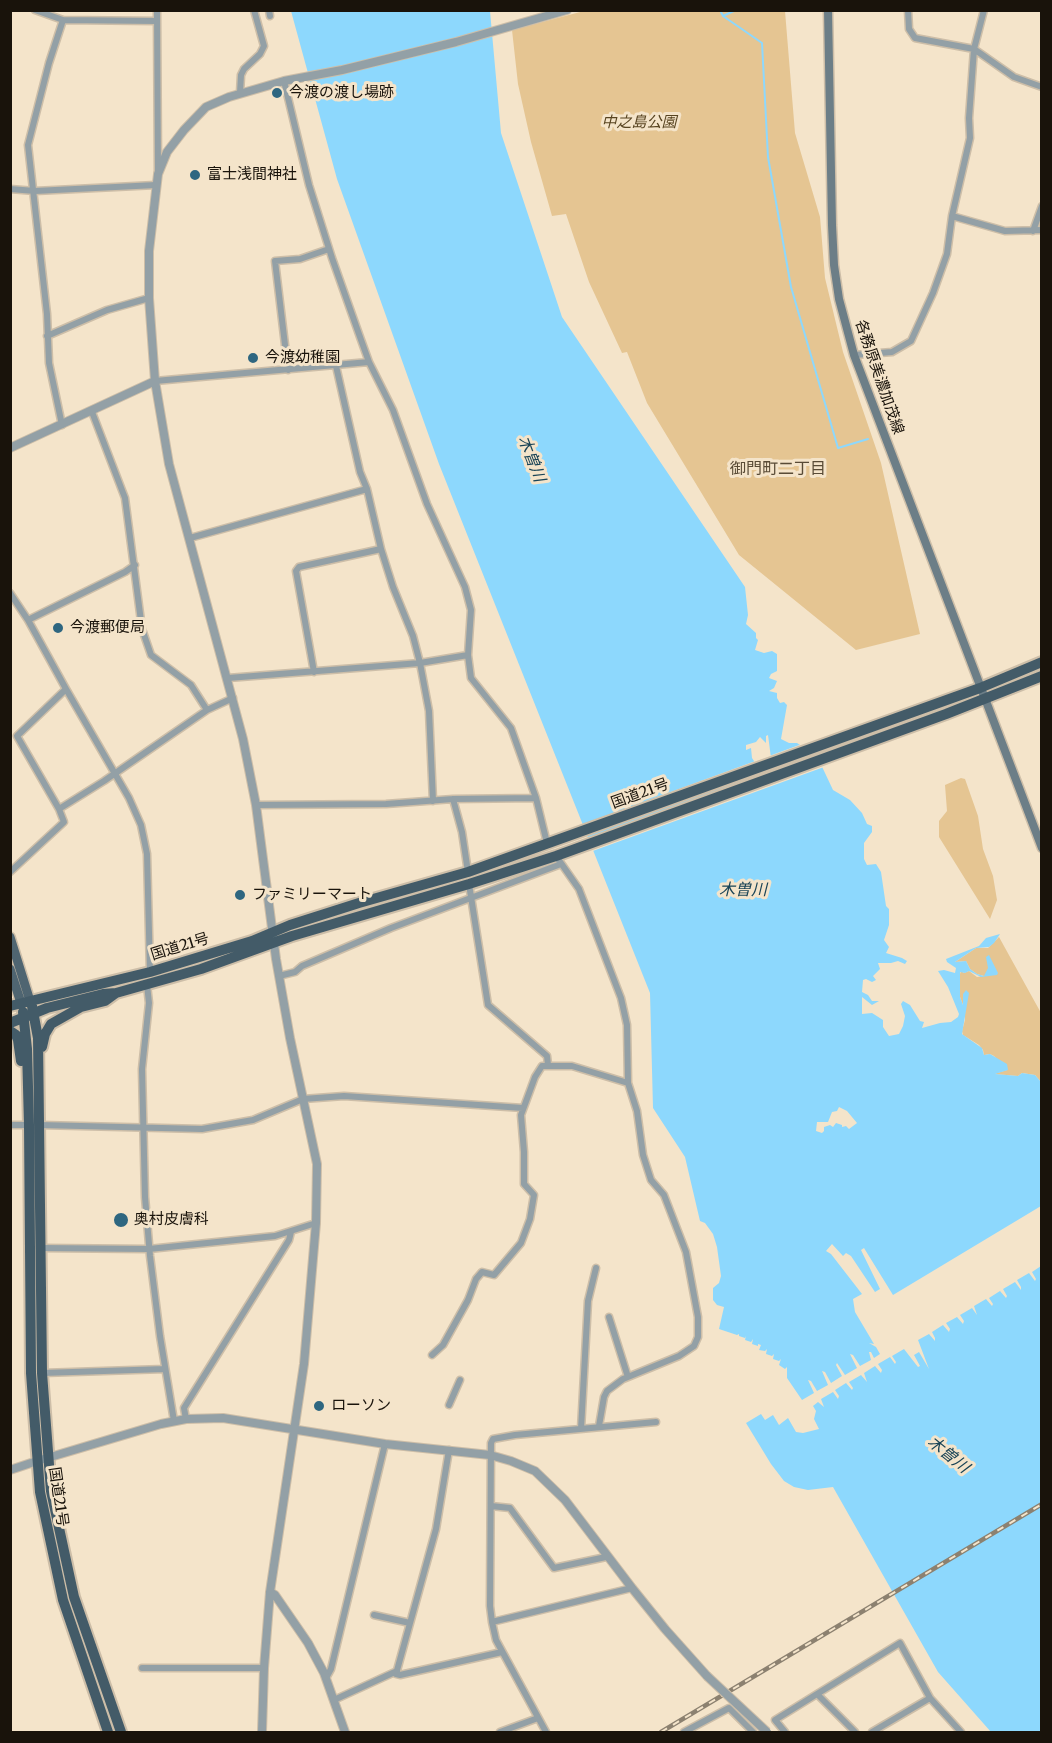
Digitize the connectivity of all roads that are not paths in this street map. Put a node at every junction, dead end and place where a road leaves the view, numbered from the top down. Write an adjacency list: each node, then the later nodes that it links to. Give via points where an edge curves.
1 (35, 10): 8 (street)
2 (157, 10): 9 (street)
3 (254, 10): 13 (street, via 264,46 244,69)
4 (567, 10): 11 (street, via 342,70)
5 (828, 10): 25 (main road, 各務原美濃加茂線, via 834,265)
6 (908, 10): 10 (street, via 909,29 915,38)
7 (984, 10): 10 (street)
8 (63, 20): 9 (street); 17 (street, via 28,145)
9 (157, 21): 14 (street)
10 (974, 48): 12 (street, via 1014,77); 19 (street, via 970,138)
11 (284, 81): 13 (street); 22 (street, via 309,185)
12 (1041, 87)
13 (240, 93): 14 (street, via 206,107 167,152)
14 (158, 174): 15 (street)
15 (156, 185): 17 (street); 23 (street)
16 (10, 189): 17 (street)
17 (35, 191): 24 (street)
18 (1041, 206): 21 (street)
19 (952, 216): 21 (street, via 1005,231); 25 (street, via 947,254 911,341 892,352)
20 (1041, 230): 21 (street)
21 (1033, 231)
22 (330, 249): 26 (street); 28 (street, via 300,259 275,261)
23 (148, 298): 24 (street, via 107,310); 29 (street)
24 (47, 336): 31 (street)
25 (854, 355): 45 (main road, 各務原美濃加茂線)
26 (369, 362): 27 (street); 39 (street, via 393,410 427,504 465,587 471,610)
27 (336, 366): 28 (street); 33 (street)
28 (288, 370): 29 (street)
29 (155, 381): 30 (street); 34 (street, via 169,464)
30 (92, 412): 31 (street); 36 (street, via 125,498)
31 (62, 425): 32 (street)
32 (10, 448)
33 (367, 489): 34 (street); 35 (street)
34 (190, 538): 44 (street)
35 (381, 549): 40 (street); 42 (street, via 299,567 296,571)
36 (135, 565): 38 (street); 49 (street, via 142,629 152,655 191,685)
37 (10, 593): 38 (street)
38 (28, 620): 46 (street)
39 (468, 655): 40 (street); 51 (street, via 471,678 511,728)
40 (420, 663): 42 (street); 53 (street, via 429,711)
41 (1038, 663): 45 (highway, 国道21号)
42 (314, 672): 44 (street)
43 (1041, 675): 48 (highway, 国道21号)
44 (228, 678): 47 (street)
45 (980, 688): 48 (main road, 各務原美濃加茂線); 56 (highway, 国道21号)
46 (66, 690): 50 (street); 55 (street, via 17,736)
47 (233, 698): 49 (street); 54 (street)
48 (985, 699): 57 (main road, 各務原美濃加茂線); 58 (highway, 国道21号)
49 (207, 710): 50 (street)
50 (115, 773): 55 (street); 66 (street, via 141,825 147,854)
51 (536, 798): 52 (street); 56 (street)
52 (453, 799): 53 (street); 59 (street)
53 (433, 801): 54 (street)
54 (256, 805): 64 (street)
55 (59, 809): 60 (street, via 64,822)
56 (548, 843): 59 (highway, 国道21号)
57 (1041, 848)
58 (561, 857): 61 (highway, 国道21号); 62 (street); 75 (street, via 579,889 621,998 627,1024)
59 (468, 872): 64 (highway, 国道21号, via 359,903)
60 (10, 873)
61 (469, 884): 62 (street); 64 (highway, 国道21号)
62 (471, 897): 67 (street); 74 (street, via 488,1005 547,1056)
63 (10, 937): 70 (main road)
64 (274, 937): 66 (highway, 国道21号); 67 (street); 68 (highway, 国道21号, via 201,969)
65 (10, 969): 70 (main road)
66 (150, 972): 70 (highway, 国道21号)
67 (279, 976): 77 (street)
68 (147, 985): 69 (highway, 国道21号); 82 (street)
69 (116, 993): 71 (highway, 国道21号); 76 (highway, via 51,1024 42,1045)
70 (20, 1004): 71 (highway, 国道21号)
71 (29, 1015): 72 (highway); 76 (highway, 国道21号, via 38,1038); 78 (highway, 国道21号)
72 (10, 1023)
73 (10, 1031): 78 (highway, via 18,1040 22,1084)
74 (548, 1065): 75 (street, via 572,1066); 79 (street, via 542,1066 535,1077)
75 (628, 1083): 92 (street, via 651,1180 664,1195 686,1252 698,1337 694,1346 679,1356)
76 (39, 1094): 81 (highway, 国道21号)
77 (303, 1099): 79 (street, via 344,1096); 82 (street, via 253,1120 202,1129); 83 (street, via 317,1164)
78 (28, 1102): 81 (highway, 国道21号)
79 (523, 1108): 89 (street, via 524,1184 534,1195 527,1227 521,1243 494,1275 482,1272 476,1279 453,1329)
80 (10, 1125): 81 (street)
81 (34, 1125): 82 (street); 85 (highway, 国道21号); 105 (highway, 国道21号, via 31,1373)
82 (142, 1128): 86 (street)
83 (316, 1223): 84 (street); 99 (street)
84 (291, 1232): 86 (street); 95 (street, via 184,1408)
85 (41, 1248): 86 (street); 91 (highway, 国道21号)
86 (149, 1249): 90 (street)
87 (596, 1268): 100 (street, via 588,1301)
88 (609, 1317): 92 (street)
89 (432, 1355)
90 (165, 1370): 91 (street); 96 (street)
91 (42, 1373): 104 (highway, 国道21号)
92 (628, 1377): 98 (street, via 607,1391)
93 (460, 1380): 94 (street)
94 (449, 1405)
95 (186, 1419): 96 (street); 99 (street, via 223,1418)
96 (174, 1421): 104 (street)
97 (656, 1422): 98 (street)
98 (599, 1426): 100 (street)
99 (295, 1428): 101 (street); 110 (street)
100 (580, 1429): 103 (street, via 494,1439)
101 (385, 1444): 102 (street); 118 (street)
102 (449, 1450): 103 (street); 113 (street, via 436,1529)
103 (490, 1455): 107 (street); 108 (street, via 535,1471 546,1480)
104 (49, 1458): 105 (street); 124 (highway, 国道21号, via 53,1502 74,1598)
105 (37, 1461): 106 (street); 123 (highway, 国道21号, via 63,1600)
106 (10, 1470)
107 (491, 1506): 108 (street, via 510,1508 554,1568); 112 (street)
108 (606, 1557): 109 (street)
109 (632, 1588): 112 (street); 131 (street, bridge, via 707,1676)
110 (270, 1592): 116 (street); 118 (street, via 308,1643)
111 (374, 1615): 113 (street)
112 (492, 1622): 114 (street)
113 (410, 1623): 117 (street)
114 (502, 1652): 117 (street, via 400,1675); 122 (street)
115 (142, 1668): 116 (street)
116 (264, 1668): 125 (street)
117 (397, 1671): 121 (street)
118 (326, 1678): 121 (street)
119 (817, 1694): 120 (street, via 900,1643); 132 (street, via 775,1720); 133 (street)
120 (930, 1698): 134 (street); 135 (street)
121 (334, 1700): 126 (street)
122 (538, 1718): 127 (street); 128 (street)
123 (108, 1732)
124 (121, 1732)
125 (262, 1732)
126 (345, 1732)
127 (500, 1732)
128 (546, 1732)
129 (684, 1732): 130 (street, via 729,1708)
130 (753, 1732)
131 (767, 1732)
132 (785, 1732)
133 (855, 1732)
134 (872, 1732)
135 (961, 1732)

